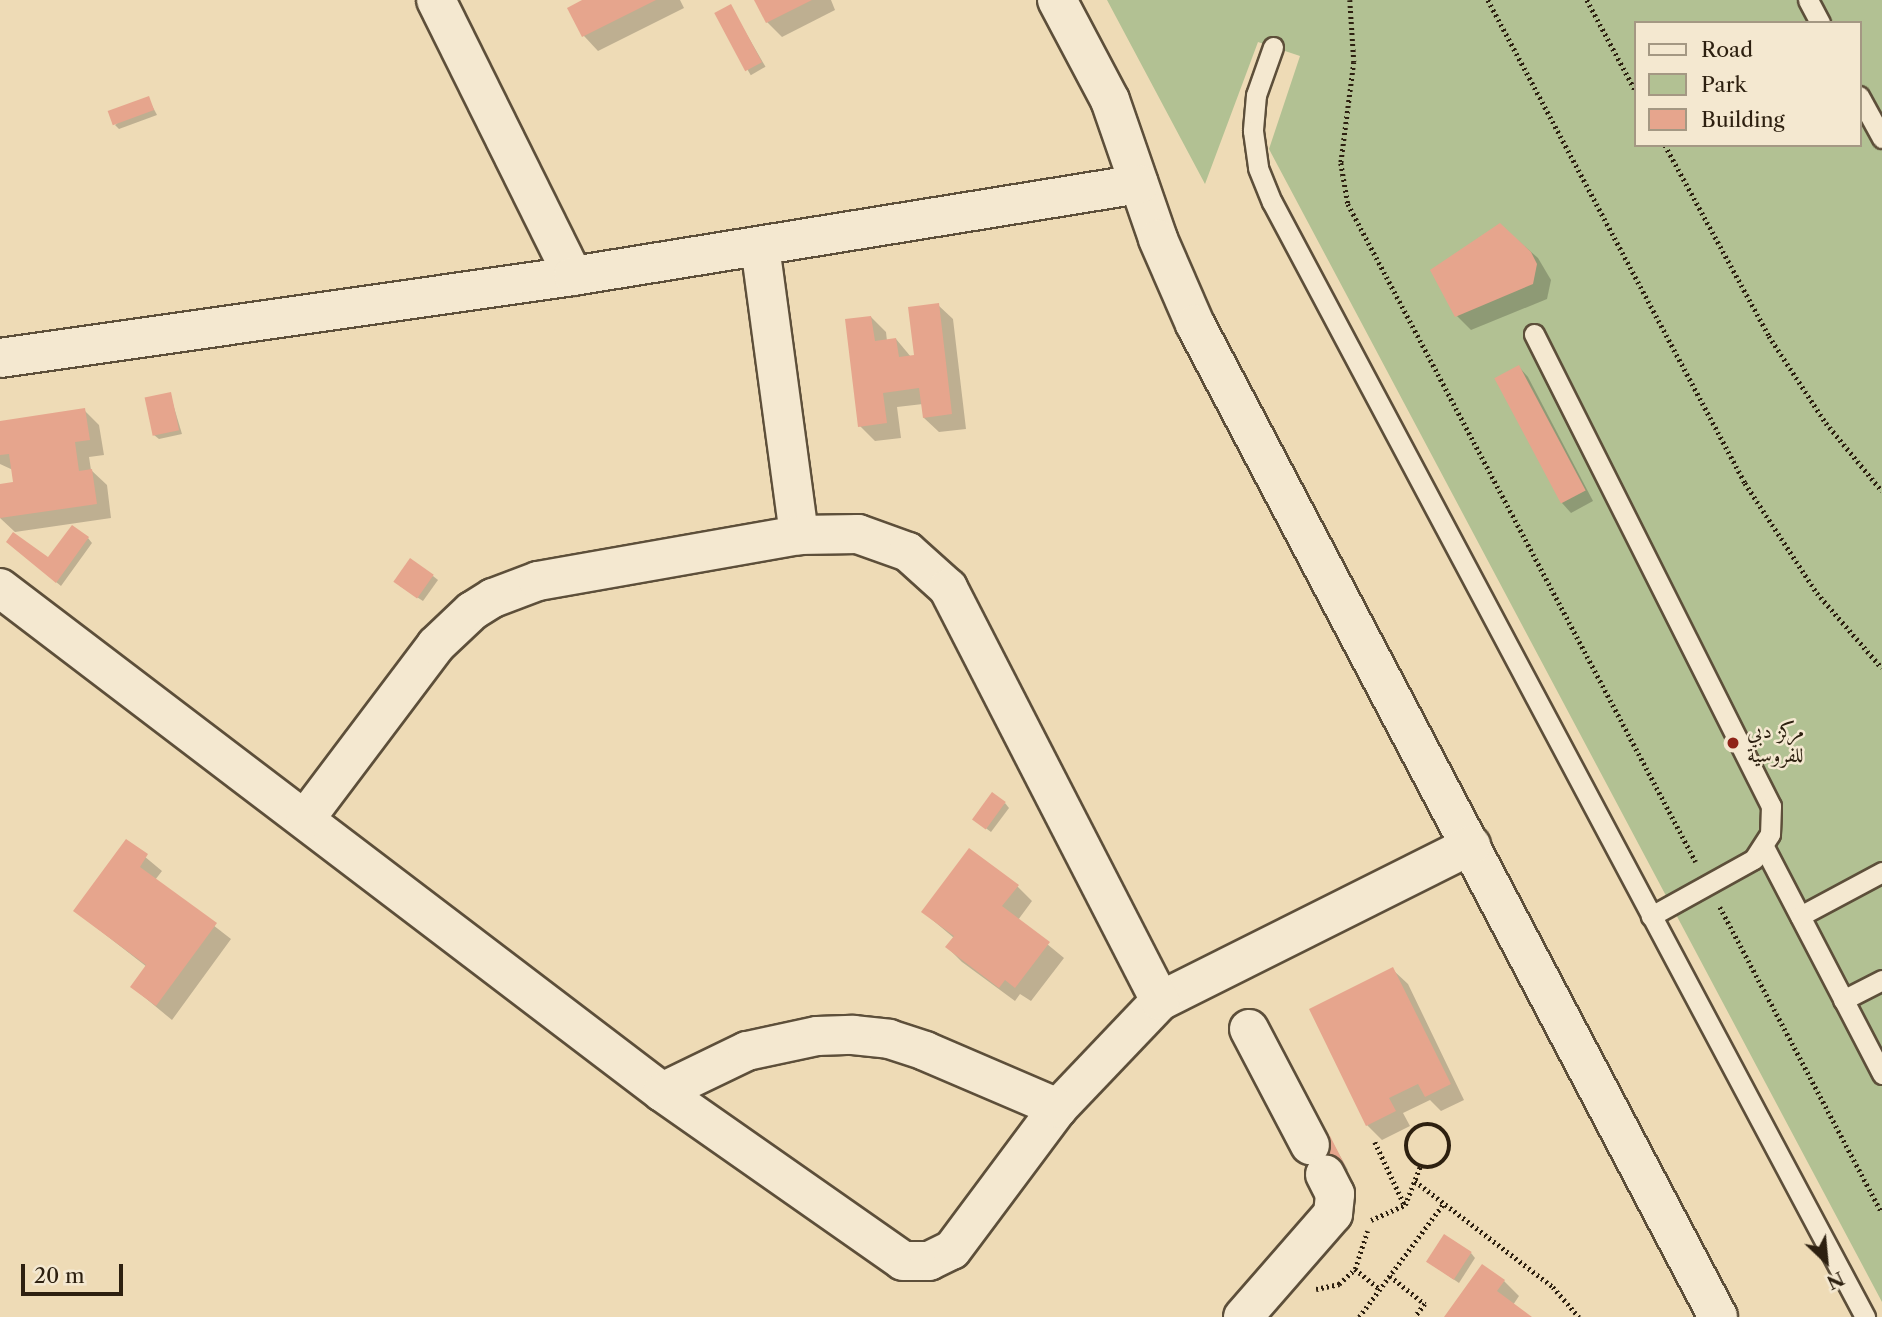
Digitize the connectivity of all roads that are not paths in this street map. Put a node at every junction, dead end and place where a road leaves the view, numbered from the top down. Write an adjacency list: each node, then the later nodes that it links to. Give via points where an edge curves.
1 (436, 0): 10 (street)
2 (1057, 0): 8 (street, via 1110,100)
3 (1808, 0): 4 (lane)
4 (1819, 21)
5 (1273, 47): 19 (lane, via 1256,94 1254,131 1258,168 1272,202)
6 (1861, 100): 7 (lane)
7 (1882, 138)
8 (1139, 184): 9 (street); 16 (street, via 1195,324)
9 (760, 246): 10 (street); 13 (street)
10 (573, 276): 12 (street)
11 (1534, 334): 17 (lane, via 1767,793 1773,820)
12 (0, 358)
13 (799, 535): 15 (street, via 538,581 493,598 436,645); 23 (street, via 844,533 884,540 930,568 948,588)
14 (0, 588): 15 (street)
15 (305, 819): 26 (street)
16 (1471, 845): 23 (street); 29 (street)
17 (1764, 847): 19 (lane, via 1742,868); 20 (lane)
18 (1882, 872): 20 (lane)
19 (1651, 916): 30 (lane)
20 (1800, 916): 22 (lane)
21 (1882, 980): 22 (lane)
22 (1843, 1000): 25 (lane)
23 (1160, 1001): 27 (street)
24 (1249, 1029): 28 (street, via 1335,1194 1333,1214)
25 (1882, 1074)
26 (662, 1092): 27 (street, via 747,1051 817,1035 853,1035 889,1039 925,1051); 27 (street, via 903,1261 929,1261 952,1250)
27 (1058, 1108)
28 (1243, 1317)
29 (1718, 1317)
30 (1865, 1317)

